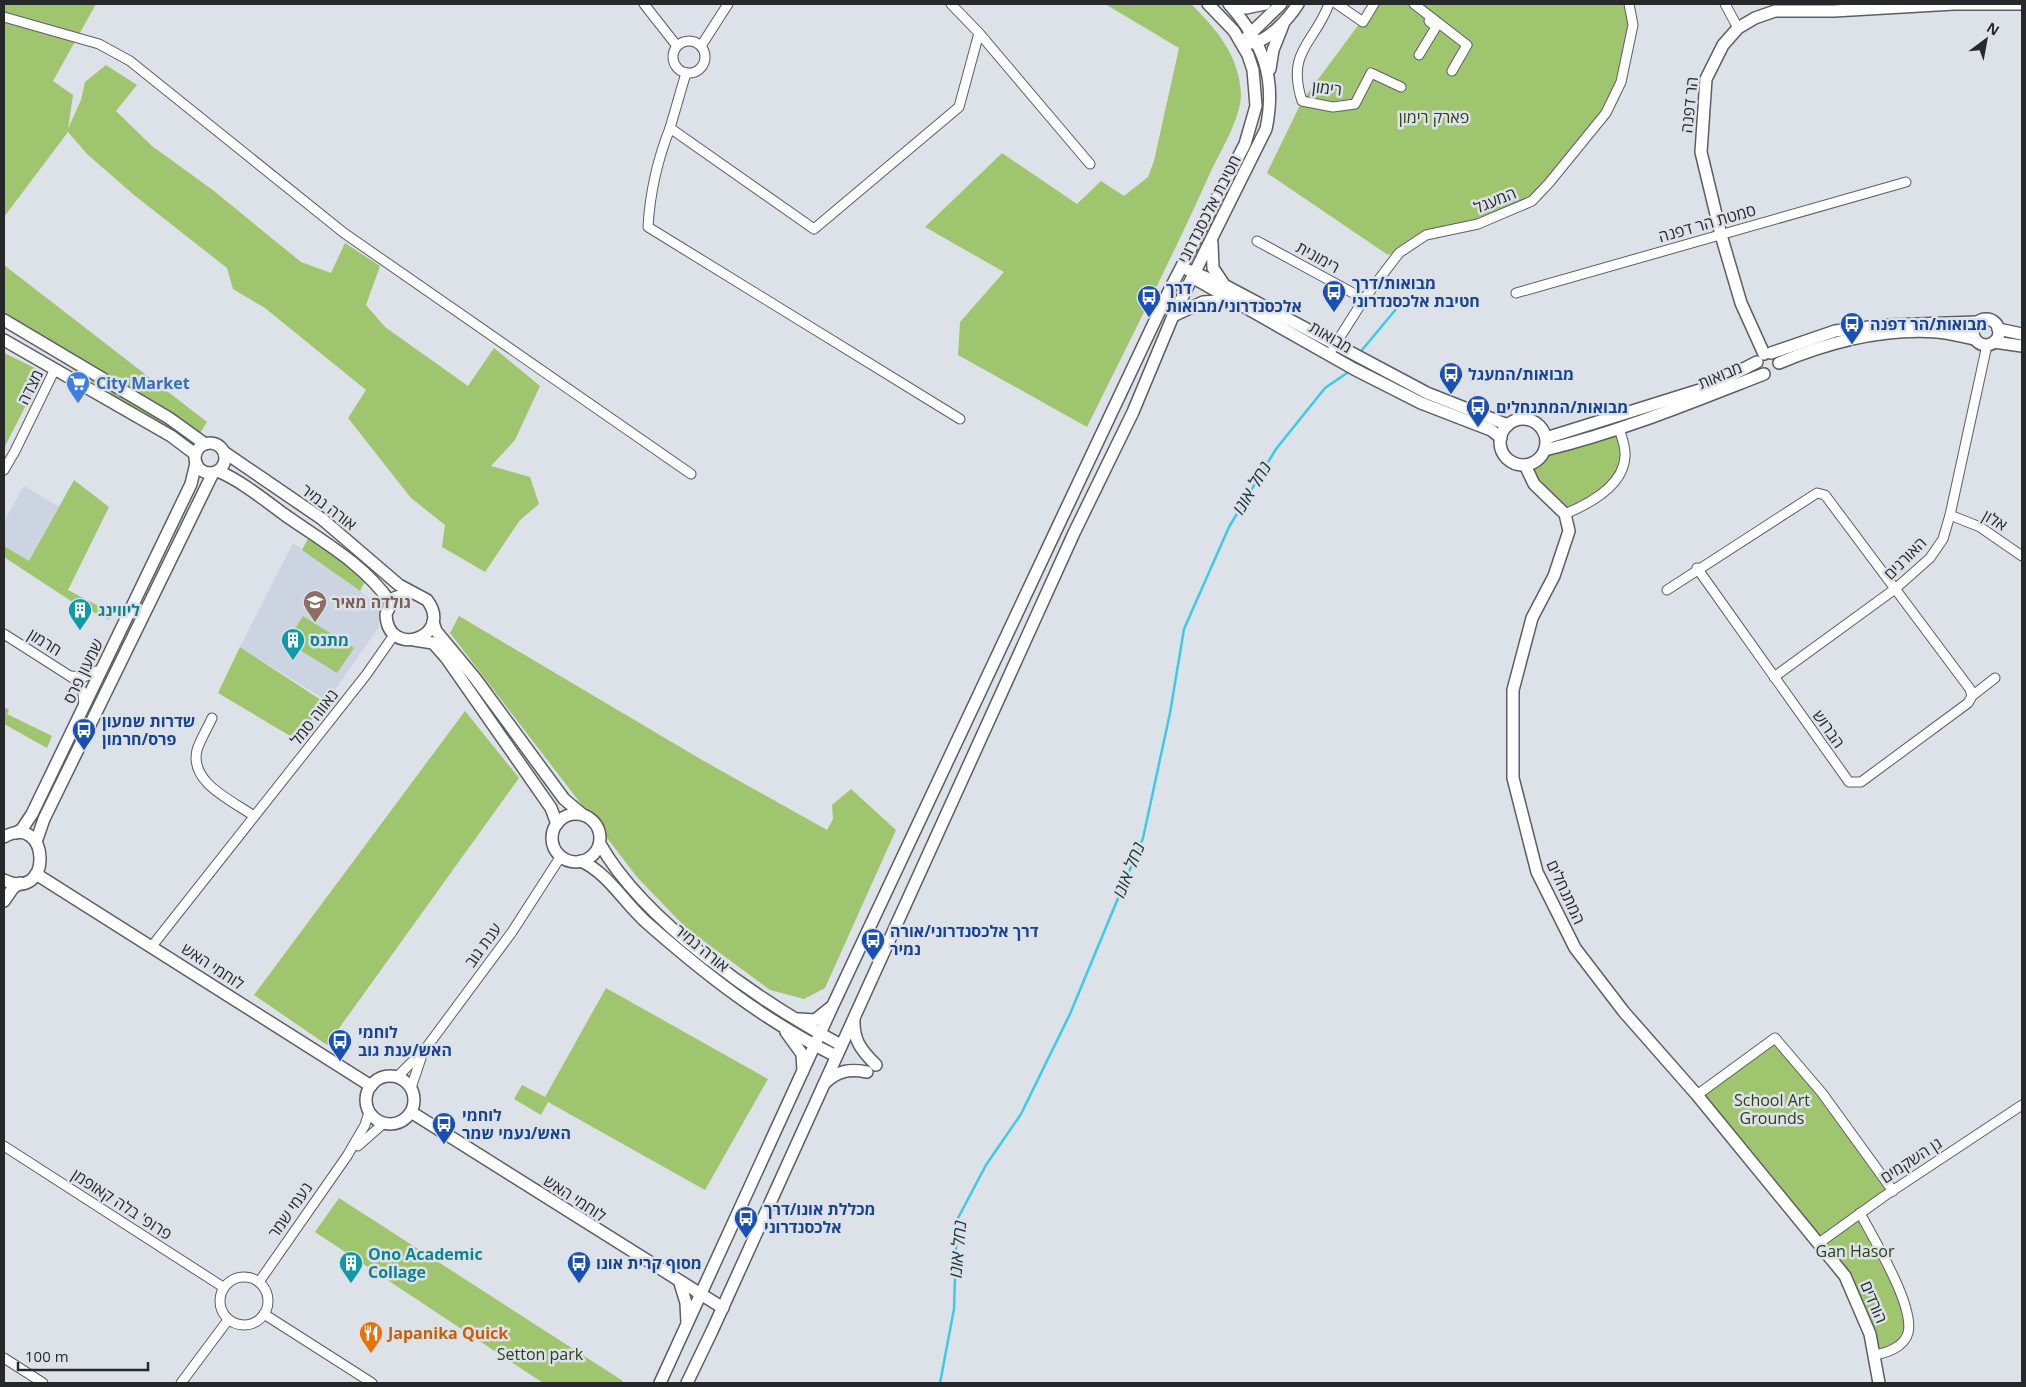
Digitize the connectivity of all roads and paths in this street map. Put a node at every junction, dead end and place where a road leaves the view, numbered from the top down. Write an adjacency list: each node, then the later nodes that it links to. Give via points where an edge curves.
1 (644, 4): 24 (street)
2 (728, 4): 25 (street)
3 (951, 4): 21 (street)
4 (1208, 4): 23 (street, חטיבת אלכסנדרוני)
5 (1229, 4): 6 (street, via 1246,8); 20 (street, חטיבת אלכסנדרוני)
6 (1265, 4)
7 (1281, 4): 20 (street)
8 (1298, 4): 18 (street)
9 (1328, 4): 30 (street, רימון, via 1300,56 1296,72 1302,101 1332,108 1355,104 1371,73)
10 (1337, 4): 11 (street, via 1363,22)
11 (1374, 4)
12 (1408, 4): 26 (street, via 1436,27)
13 (1414, 4): 27 (street, via 1467,45)
14 (1629, 4): 41 (street, המעגל, via 1633,25 1621,82 1606,113 1532,202 1478,224 1426,235 1399,253)
15 (1725, 4): 19 (street)
16 (2022, 4): 19 (street, הר דפנה, via 1775,11)
17 (4, 17): 69 (street, via 99,44 130,61 344,234)
18 (1286, 19): 22 (street); 29 (street, via 1273,50)
19 (1738, 28): 34 (street, הר דפנה, via 1723,45 1706,79 1701,152)
20 (1251, 31): 22 (street, חטיבת אלכסנדרוני); 23 (street)
21 (979, 33): 31 (street, via 959,107 814,229); 32 (street)
22 (1258, 43): 23 (street); 29 (street, חטיבת אלכסנדרוני)
23 (1242, 44): 37 (street, חטיבת אלכסנדרוני, via 1255,78 1256,106 1251,129)
24 (677, 46): 25 (street, via 692,41); 28 (street, via 673,60 678,69)
25 (701, 46): 28 (street, via 705,57 702,67)
26 (1419, 55)
27 (1452, 71)
28 (686, 73): 31 (street)
29 (1270, 80): 35 (street, חטיבת אלכסנדרוני, via 1266,129)
30 (1401, 87)
31 (670, 128): 57 (street, via 657,162 649,200 648,227)
32 (1090, 164)
33 (1906, 182): 34 (street, סמטת הר דפנה)
34 (1721, 235): 40 (street, סמטת הר דפנה); 53 (street, הר דפנה, via 1741,303)
35 (1212, 238): 38 (street, חטיבת אלכסנדרוני); 39 (street, via 1215,275)
36 (1257, 241): 41 (street, רימונית)
37 (1180, 268): 38 (street, מבואות); 103 (street, חטיבת אלכסנדרוני)
38 (1194, 274): 39 (street, מבואות); 42 (street, מבואות); 43 (street, חטיבת אלכסנדרוני)
39 (1226, 286): 52 (street, מבואות)
40 (1516, 293)
41 (1364, 299): 52 (street, המעגל)
42 (1234, 300): 43 (street, via 1203,302); 52 (street, מבואות)
43 (1173, 316): 105 (street, חטיבת אלכסנדרוני, via 1133,412 1074,533)
44 (4, 320): 62 (street, via 169,418)
45 (1978, 322): 46 (street, via 1990,320); 48 (street, via 1974,328); 53 (street, מבואות, via 1887,324 1836,331)
46 (1998, 328): 47 (street); 50 (street, via 1998,336)
47 (2022, 334)
48 (1975, 339): 50 (street); 54 (street, via 1937,332 1891,333 1838,341)
49 (4, 340): 55 (street)
50 (1990, 344): 51 (street); 71 (street, האורנים)
51 (2022, 346)
52 (1332, 350): 58 (street, מבואות); 60 (street, מבואות, via 1421,403 1491,430)
53 (1764, 356): 54 (street, via 1777,356); 56 (street, via 1758,369); 61 (street, מבואות, via 1706,388)
54 (1779, 363): 56 (street, via 1775,373)
55 (55, 369): 65 (street, via 171,436); 67 (street, מצדה)
56 (1764, 374): 59 (street, מבואות, via 1710,397)
57 (960, 418)
58 (1508, 425): 60 (street); 61 (street, via 1527,419 1540,425)
59 (1620, 428): 63 (street, מבואות); 70 (street, via 1625,456 1618,478 1590,503)
60 (1500, 438): 66 (street, via 1506,457)
61 (1546, 438): 63 (street)
62 (205, 444): 64 (street, via 218,445); 65 (street)
63 (1545, 450): 66 (street, via 1535,462)
64 (224, 452): 68 (street, via 224,464); 76 (street, אורה נמיר, via 322,520)
65 (195, 459): 68 (street, via 201,470); 82 (street, שמעון פרס, via 191,484)
66 (1525, 465): 70 (street, via 1534,484)
67 (4, 470)
68 (216, 472): 77 (street, אורה נמיר, via 248,487 336,550 376,582); 94 (street, שמעון פרס, via 204,487 44,819)
69 (691, 474)
70 (1565, 514): 116 (street, המתנחלים, via 1569,531 1566,542 1554,576 1532,618 1513,690 1513,778 1537,872 1575,948 1624,1012)
71 (1950, 515): 72 (street, אלון, via 1980,527); 74 (street, האורנים, via 1943,539 1930,558)
72 (2021, 553)
73 (1697, 568): 74 (street, via 1817,493 1825,495); 75 (street); 84 (street, הברוש)
74 (1895, 589): 84 (street, האורנים); 86 (street)
75 (1667, 590)
76 (410, 592): 77 (street); 78 (street, via 427,600 433,610)
77 (390, 602): 80 (street, via 386,620)
78 (433, 622): 81 (street, via 426,634); 89 (street, via 436,631 475,678 564,799)
79 (4, 634): 83 (street, חרמון)
80 (394, 634): 81 (street); 90 (street, נאווה סמל)
81 (414, 640): 91 (street, via 433,643 447,660 551,808)
82 (101, 669): 83 (street, חרמון, via 84,677); 87 (street, שמעון פרס)
83 (70, 676): 87 (street, חרמון, via 80,686)
84 (1774, 677): 86 (street, הברוש, via 1849,782 1861,782 1968,703)
85 (1995, 678): 86 (street, הברוש)
86 (1972, 696)
87 (84, 705): 92 (street, שמעון פרס, via 32,814)
88 (212, 718): 90 (street, via 197,751 199,770 205,782)
89 (583, 815): 91 (street, via 571,814); 95 (street, via 597,826)
90 (254, 816): 102 (street, נאווה סמל)
91 (557, 824): 96 (street, via 552,841)
92 (16, 833): 93 (street); 94 (street, via 27,835)
93 (4, 837)
94 (36, 842): 98 (street, via 42,861)
95 (600, 844): 97 (street, via 593,855); 104 (street, אורה נמיר, via 622,878 653,910 700,951)
96 (561, 856): 97 (street, via 574,862); 109 (street, ענת גוב, via 512,932)
97 (581, 861): 106 (street, אורה נמיר, via 592,866 640,917 690,962)
98 (36, 874): 100 (street); 102 (street, לוחמי האש)
99 (4, 880): 100 (street)
100 (20, 883): 101 (street)
101 (4, 900)
102 (152, 946): 114 (street, לוחמי האש)
103 (833, 1005): 104 (street, via 815,1020 802,1020); 107 (street, חטיבת אלכסנדרוני)
104 (785, 1014): 107 (street, אורה נמיר)
105 (855, 1015): 110 (street, חטיבת אלכסנדרוני); 113 (street, via 858,1045 871,1068 846,1070)
106 (782, 1027): 108 (street, אורה נמיר); 111 (street, via 802,1054)
107 (821, 1034): 108 (street, חטיבת אלכסנדרוני); 110 (street, אורה נמיר)
108 (816, 1046): 110 (street, אורה נמיר); 111 (street, חטיבת אלכסנדרוני)
109 (426, 1048): 112 (street, ענת גוב); 115 (street, ענת גוב)
110 (839, 1050): 113 (street, חטיבת אלכסנדרוני)
111 (803, 1074): 126 (street, חטיבת אלכסנדרוני)
112 (397, 1077): 114 (street, via 385,1076); 115 (street)
113 (823, 1085): 131 (street, חטיבת אלכסנדרוני)
114 (370, 1086): 118 (street, via 366,1098)
115 (411, 1088): 119 (street, via 414,1100)
116 (1697, 1095): 123 (street, via 1775,1038 1822,1093); 125 (street, המתנחלים)
117 (2022, 1105): 123 (street, גן השקמים)
118 (369, 1112): 120 (street); 122 (street, נעמי שמר)
119 (411, 1112): 120 (street, via 401,1121); 128 (street, לוחמי האש)
120 (384, 1123): 122 (street, נעמי שמר)
121 (4, 1146): 129 (street, פרופ' בלה קאופמן)
122 (347, 1156): 127 (street, נעמי שמר)
123 (1893, 1191): 124 (street, גן השקמים)
124 (1860, 1213): 125 (street, גן השקמים); 135 (street, via 1904,1301 1908,1319 1908,1333 1903,1341 1887,1353)
125 (1818, 1243): 135 (street, הורדים, via 1845,1276 1859,1304)
126 (711, 1273): 128 (street, via 695,1282); 130 (street, חטיבת אלכסנדרוני)
127 (259, 1282): 129 (street, via 240,1277); 132 (street, via 268,1300)
128 (680, 1283): 130 (street, לוחמי האש); 134 (street)
129 (223, 1287): 133 (street, via 220,1308)
130 (701, 1296): 131 (street, לוחמי האש); 134 (street, חטיבת אלכסנדרוני)
131 (723, 1308): 141 (street, חטיבת אלכסנדרוני)
132 (264, 1314): 133 (street, via 248,1325); 139 (street)
133 (228, 1320): 138 (street)
134 (687, 1324): 140 (street, חטיבת אלכסנדרוני)
135 (1874, 1355): 142 (street, הורדים)
136 (4, 1358): 137 (street)
137 (43, 1383)
138 (181, 1383)
139 (372, 1383)
140 (660, 1383)
141 (687, 1383)
142 (1879, 1383)

